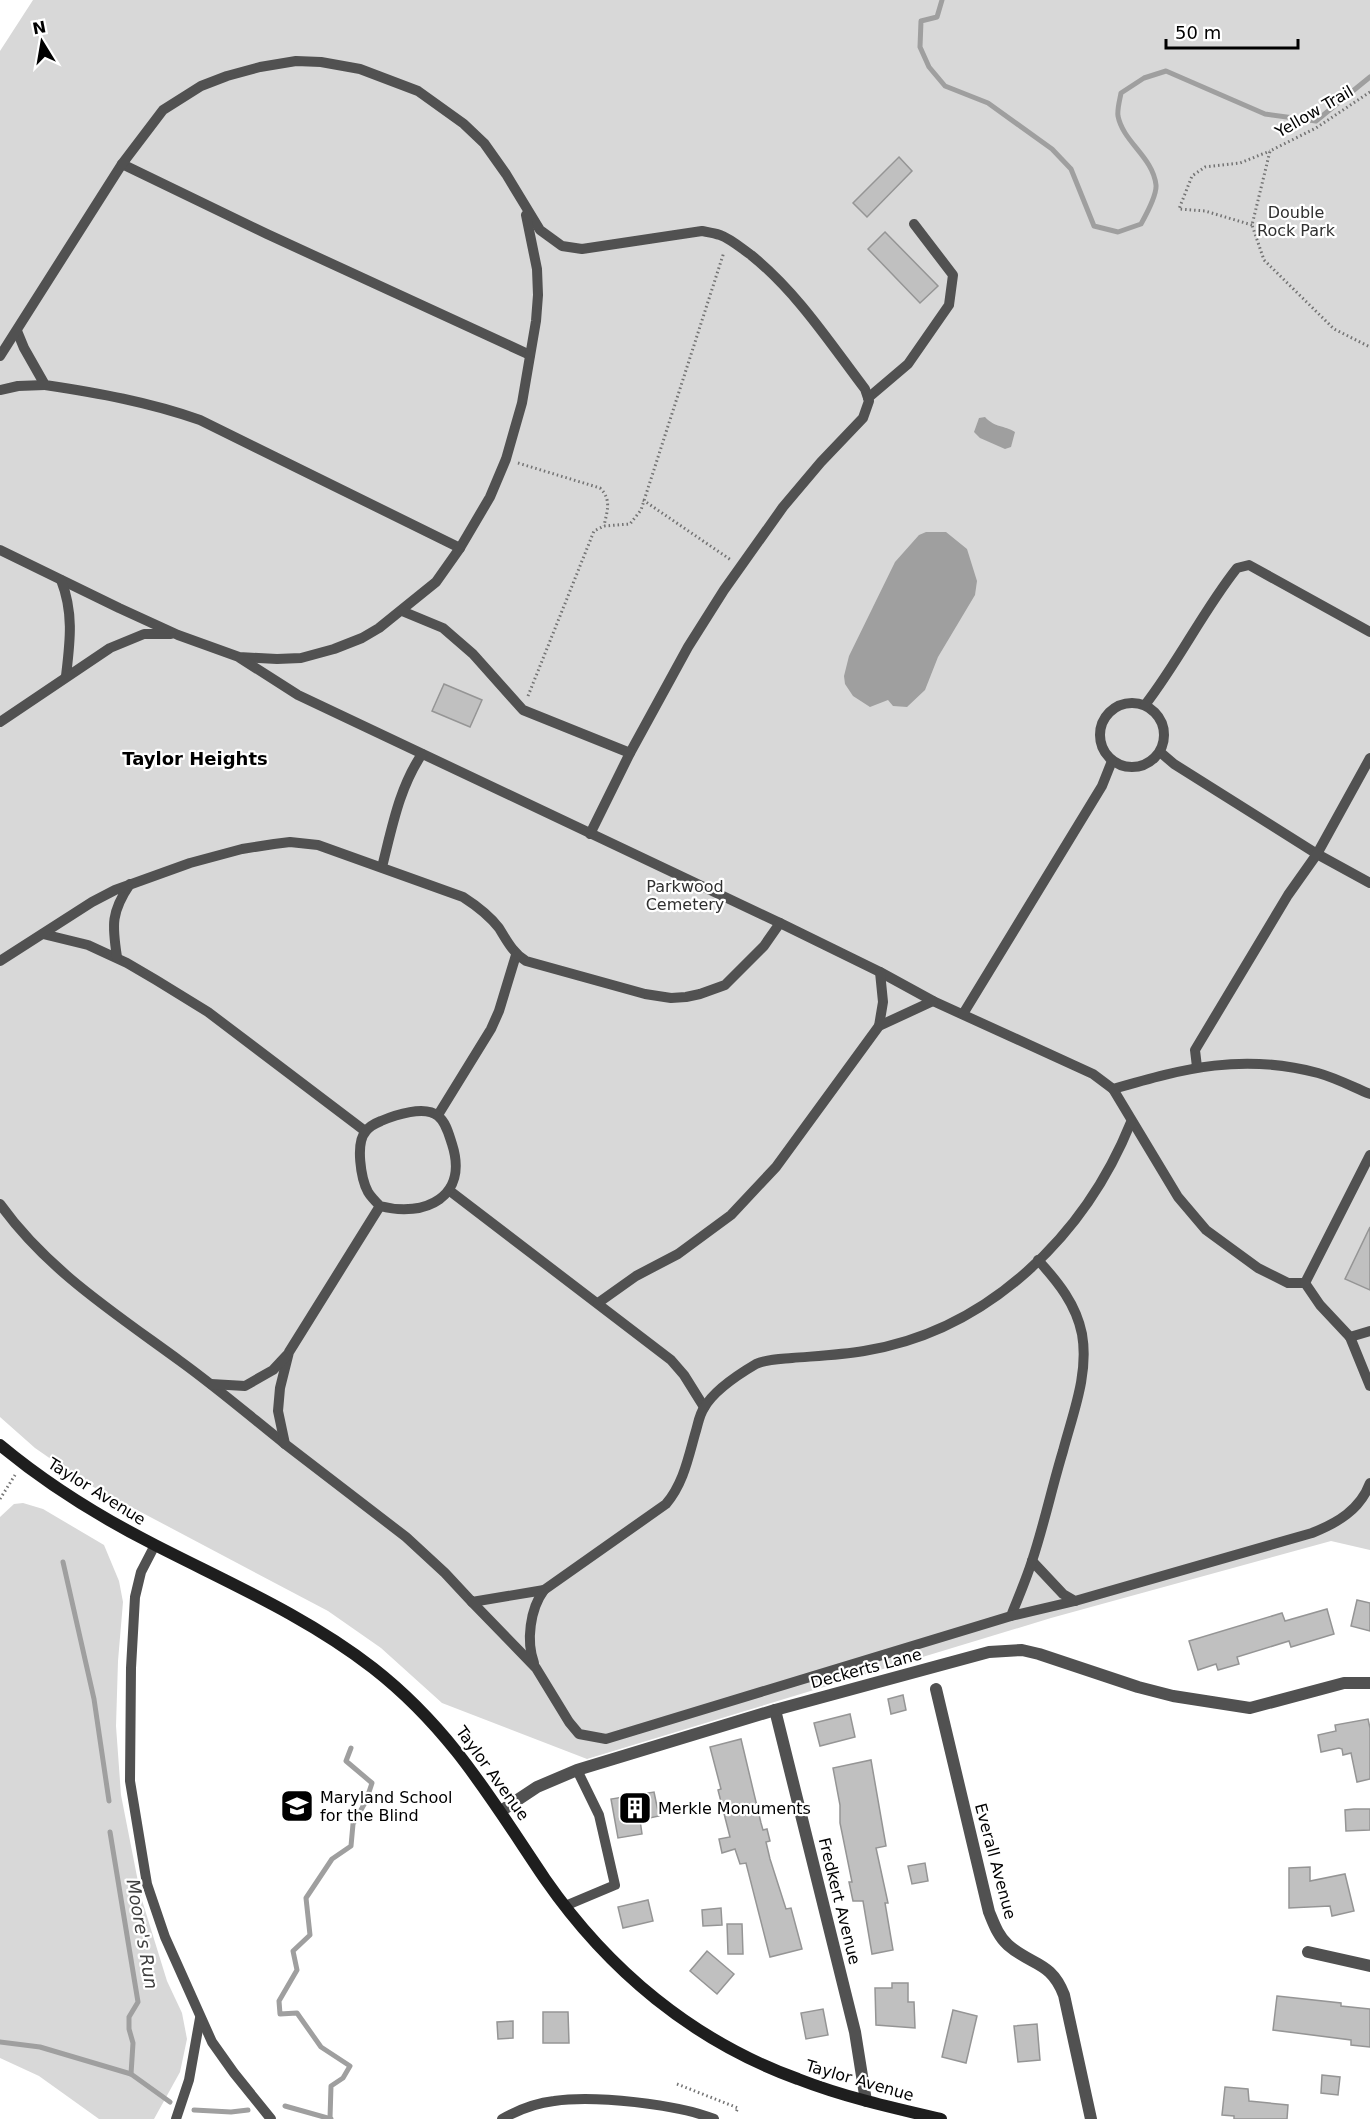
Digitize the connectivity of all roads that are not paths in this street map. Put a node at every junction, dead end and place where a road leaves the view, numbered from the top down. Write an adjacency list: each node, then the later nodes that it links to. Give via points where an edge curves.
1 (122, 164): 2 (lane, via 164,110 201,86 260,67 321,62 386,77 437,103 484,143); 4 (lane); 5 (lane)
2 (525, 208): 5 (lane, via 537,278); 9 (lane, via 540,231 561,246 572,248 702,231 729,239 788,290)
3 (914, 224): 9 (lane, via 953,275 949,305 908,364)
4 (17, 331): 6 (lane); 7 (lane)
5 (530, 355): 10 (lane, via 506,459 490,497)
6 (0, 356)
7 (45, 385): 8 (lane); 10 (lane, via 138,401 200,420)
8 (0, 390)
9 (868, 398): 21 (lane, via 863,418 783,507 740,567 688,647)
10 (460, 548): 13 (lane, via 436,582)
11 (0, 550): 12 (lane)
12 (62, 580): 15 (lane); 17 (lane, via 72,630)
13 (402, 611): 16 (lane, via 362,638 334,650 277,660); 21 (lane, via 443,628 473,654 523,710)
14 (1370, 632): 18 (lane, via 1248,565 1237,568)
15 (178, 635): 16 (lane); 17 (lane, via 144,634 110,648)
16 (239, 657): 22 (lane, via 298,695)
17 (66, 676): 19 (lane)
18 (1145, 705): 20 (lane, via 1159,717 1165,734); 24 (lane, via 1127,703 1110,711 1100,728 1100,737 1101,746)
19 (0, 722)
20 (1161, 752): 24 (lane, via 1138,768); 26 (lane)
21 (630, 753): 25 (lane)
22 (422, 754): 25 (lane); 27 (lane, via 401,795)
23 (1370, 758): 26 (lane)
24 (1112, 761): 37 (lane, via 1102,786)
25 (590, 834): 30 (lane)
26 (1317, 854): 29 (lane); 39 (lane, via 1195,1050)
27 (382, 867): 28 (lane, via 318,845 290,842 242,849); 32 (lane, via 463,897 477,906 498,927)
28 (130, 884): 31 (lane); 33 (lane, via 114,912)
29 (1370, 884)
30 (780, 923): 32 (lane, via 764,946 725,985 686,997 645,994); 35 (lane)
31 (43, 933): 33 (lane); 34 (lane)
32 (516, 955): 42 (lane, via 491,1029)
33 (117, 957): 44 (lane, via 208,1012)
34 (0, 961)
35 (880, 972): 36 (lane); 38 (lane, via 883,989)
36 (933, 1001): 37 (lane); 38 (lane)
37 (963, 1014): 40 (lane, via 1093,1074)
38 (879, 1026): 51 (lane, via 776,1167 731,1215 678,1254 636,1276)
39 (1197, 1067): 40 (lane); 41 (lane, via 1287,1066)
40 (1113, 1089): 43 (lane)
41 (1370, 1094)
42 (438, 1115): 44 (lane, via 425,1111 398,1115); 46 (lane, via 454,1152)
43 (1131, 1122): 49 (lane, via 1102,1183); 50 (lane, via 1178,1197 1206,1230 1258,1269 1288,1283)
44 (365, 1131): 48 (lane, via 361,1167 369,1193)
45 (1370, 1155): 50 (lane)
46 (450, 1191): 48 (lane, via 438,1201 405,1210); 51 (lane)
47 (0, 1204): 55 (lane, via 47,1258 79,1287)
48 (380, 1206): 54 (lane)
49 (1038, 1260): 57 (lane, via 1007,1289 954,1323 898,1344 864,1351 758,1363); 62 (lane, via 1073,1307 1083,1353 1079,1390)
50 (1305, 1284): 53 (lane)
51 (598, 1303): 57 (lane, via 671,1360)
52 (1370, 1331): 53 (lane)
53 (1350, 1337): 56 (lane)
54 (289, 1353): 55 (lane, via 273,1370 245,1386); 58 (lane, via 278,1411)
55 (212, 1384): 58 (lane)
56 (1370, 1386)
57 (704, 1407): 63 (lane, via 684,1474 666,1504)
58 (285, 1444): 65 (lane, via 406,1537)
59 (0, 1445): 61 (main road, Taylor Avenue, via 78,1502)
60 (1370, 1483): 64 (lane, via 1353,1511 1335,1524)
61 (154, 1545): 72 (main road, Taylor Avenue, via 302,1620 374,1668 438,1727); 76 (lane, via 135,1597 130,1781 147,1884)
62 (1032, 1561): 64 (lane, via 1063,1594); 66 (lane)
63 (544, 1590): 65 (lane); 67 (lane, via 535,1606 530,1638)
64 (1075, 1601): 66 (lane)
65 (472, 1602): 67 (lane)
66 (1011, 1616): 67 (lane, via 606,1739 579,1734)
67 (536, 1668)
68 (1370, 1683): 70 (street, Deckerts Lane, via 1344,1683 1250,1708 1173,1696 1039,1654 1005,1650)
69 (936, 1689): 83 (street, Everall Avenue, via 989,1912 1006,1944 1058,1980)
70 (775, 1710): 71 (street, Deckerts Lane); 77 (street, Fredkert Avenue, via 855,2032)
71 (577, 1770): 72 (street, Deckerts Lane, via 537,1787); 73 (lane, via 599,1815 615,1885)
72 (501, 1811): 73 (main road, Taylor Avenue)
73 (565, 1906): 77 (main road, Taylor Avenue, via 639,1987 696,2028 797,2079)
74 (1308, 1952): 75 (street)
75 (1370, 1966)
76 (200, 2018): 78 (lane, via 189,2080); 79 (lane, via 212,2042)
77 (866, 2102): 82 (main road, Taylor Avenue)
78 (176, 2119)
79 (271, 2119)
80 (502, 2119): 81 (lane, via 527,2107 581,2099 639,2103)
81 (714, 2119)
82 (941, 2119)
83 (1091, 2119)

